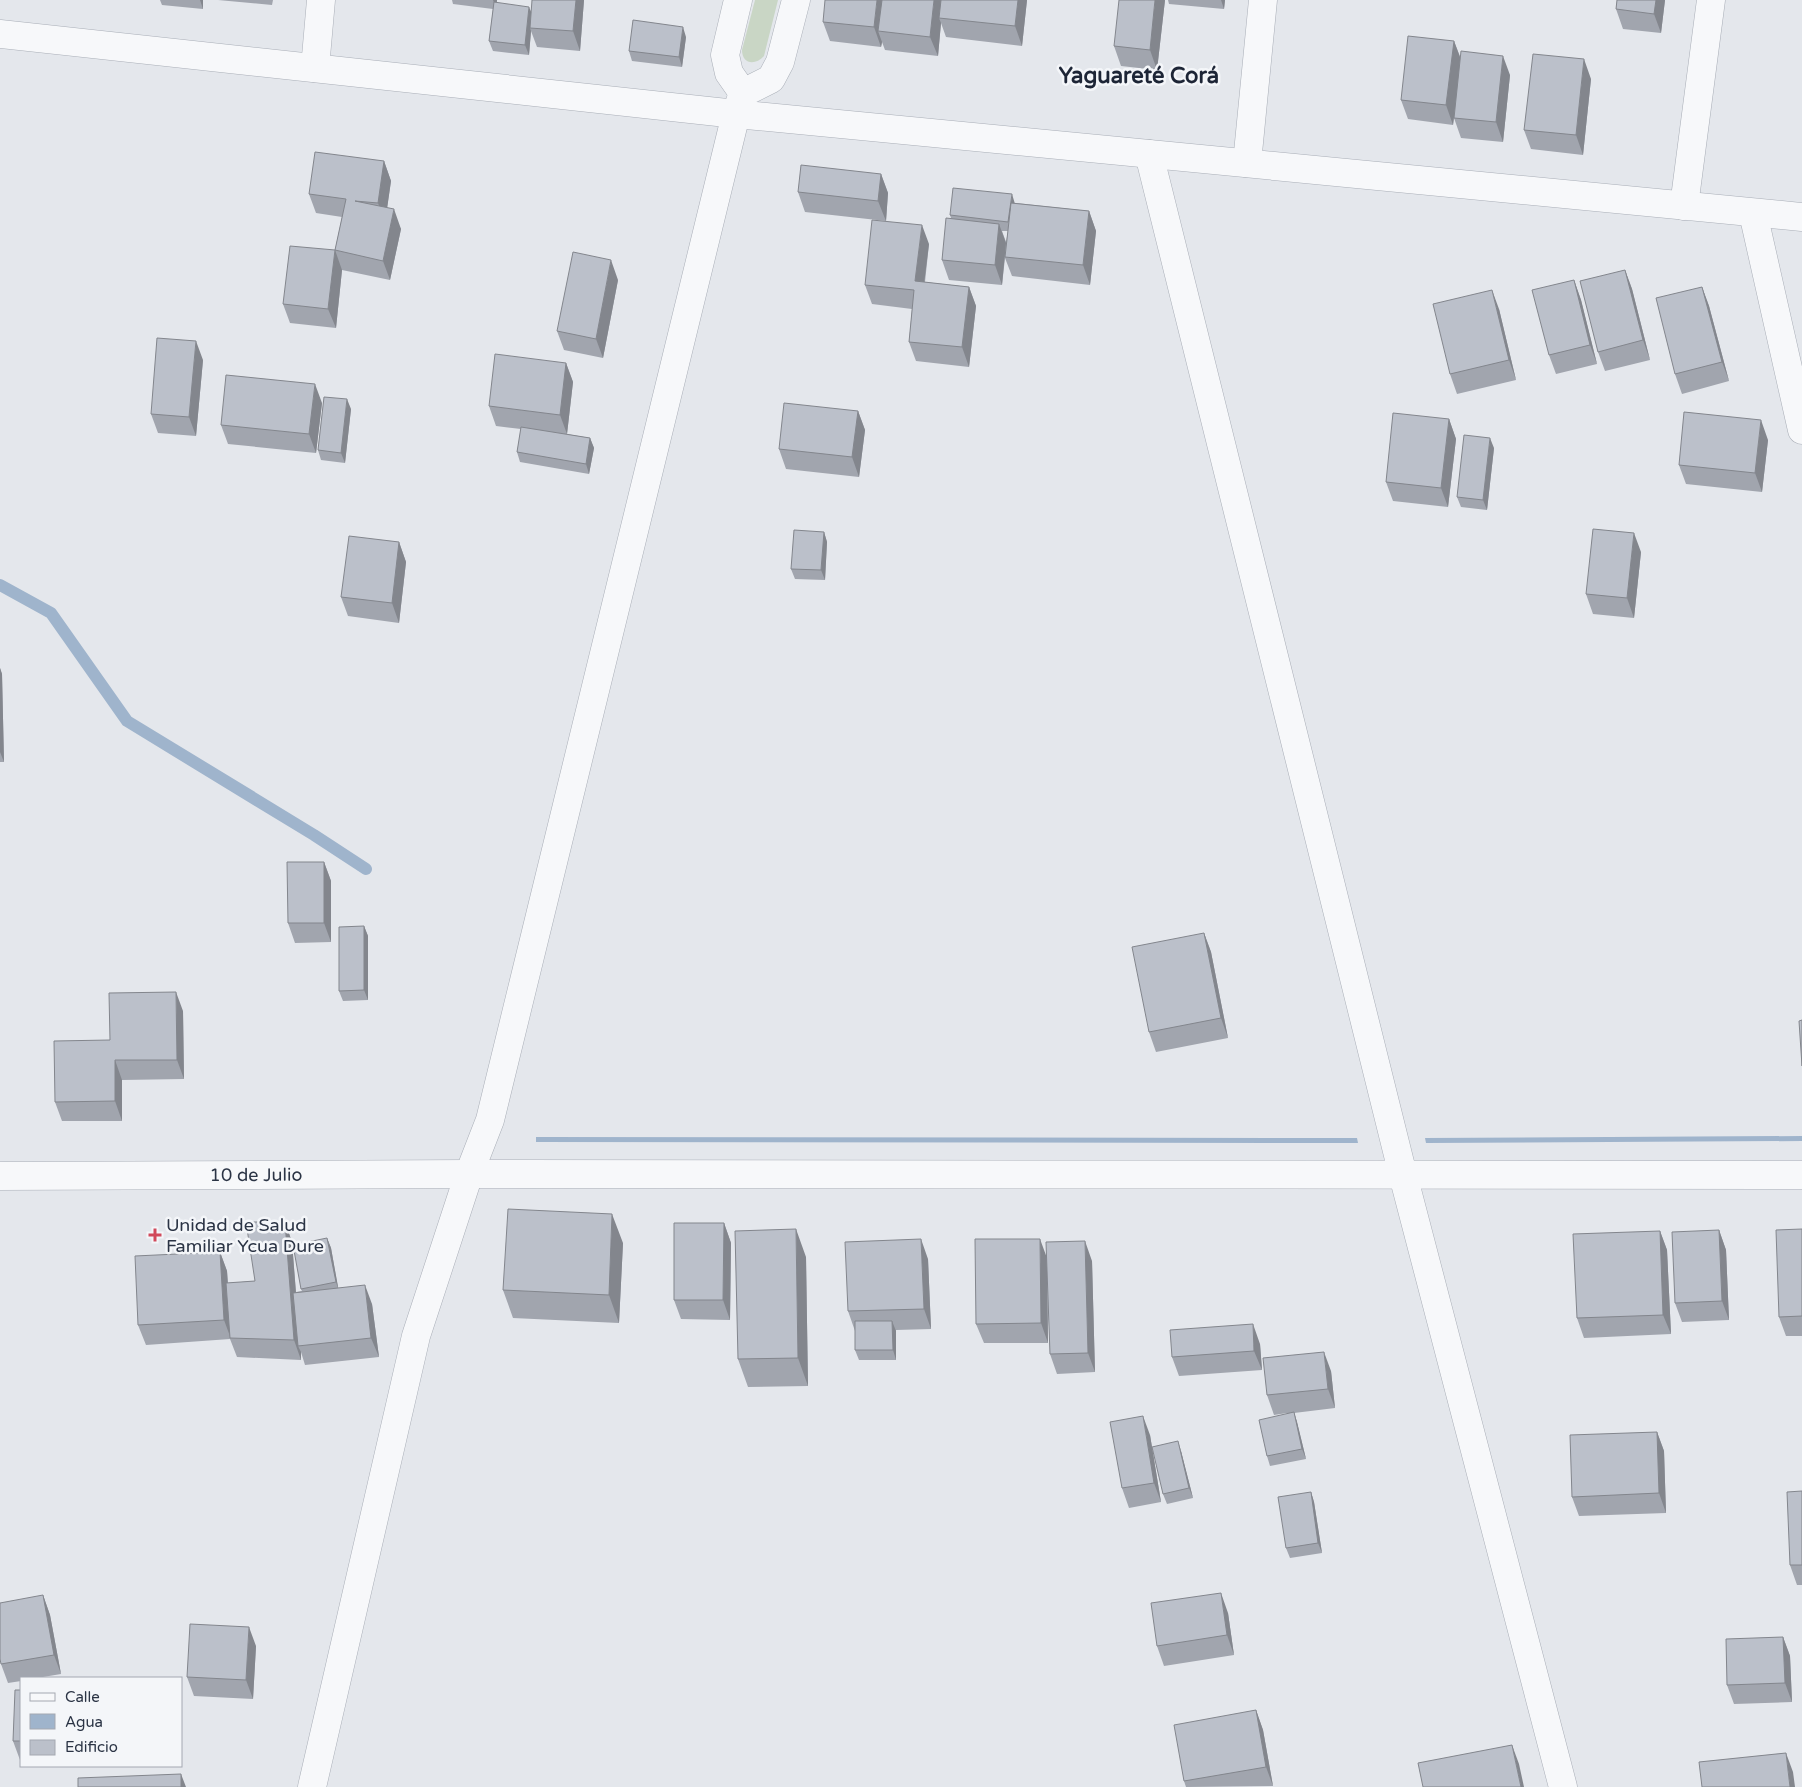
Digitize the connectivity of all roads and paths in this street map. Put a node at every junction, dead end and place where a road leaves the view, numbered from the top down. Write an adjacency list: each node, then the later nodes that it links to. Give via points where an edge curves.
1 (321, 0): 7 (street)
2 (738, 0): 8 (street, via 725,55)
3 (796, 0): 8 (street, via 776,70 771,79)
4 (1263, 0): 10 (street)
5 (1711, 0): 11 (street)
6 (0, 34): 7 (street)
7 (315, 68): 8 (street)
8 (739, 104): 9 (street); 15 (street, via 490,1120)
9 (1149, 154): 10 (street); 16 (street)
10 (1246, 163): 11 (street)
11 (1684, 206): 12 (street)
12 (1753, 213): 13 (street); 14 (street)
13 (1802, 217)
14 (1802, 430)
15 (469, 1174): 16 (street, 10 de Julio); 18 (street, 10 de Julio); 19 (street, via 416,1336)
16 (1403, 1174): 17 (street, 10 de Julio); 20 (street)
17 (1802, 1175)
18 (0, 1176)
19 (312, 1787)
20 (1562, 1787)

